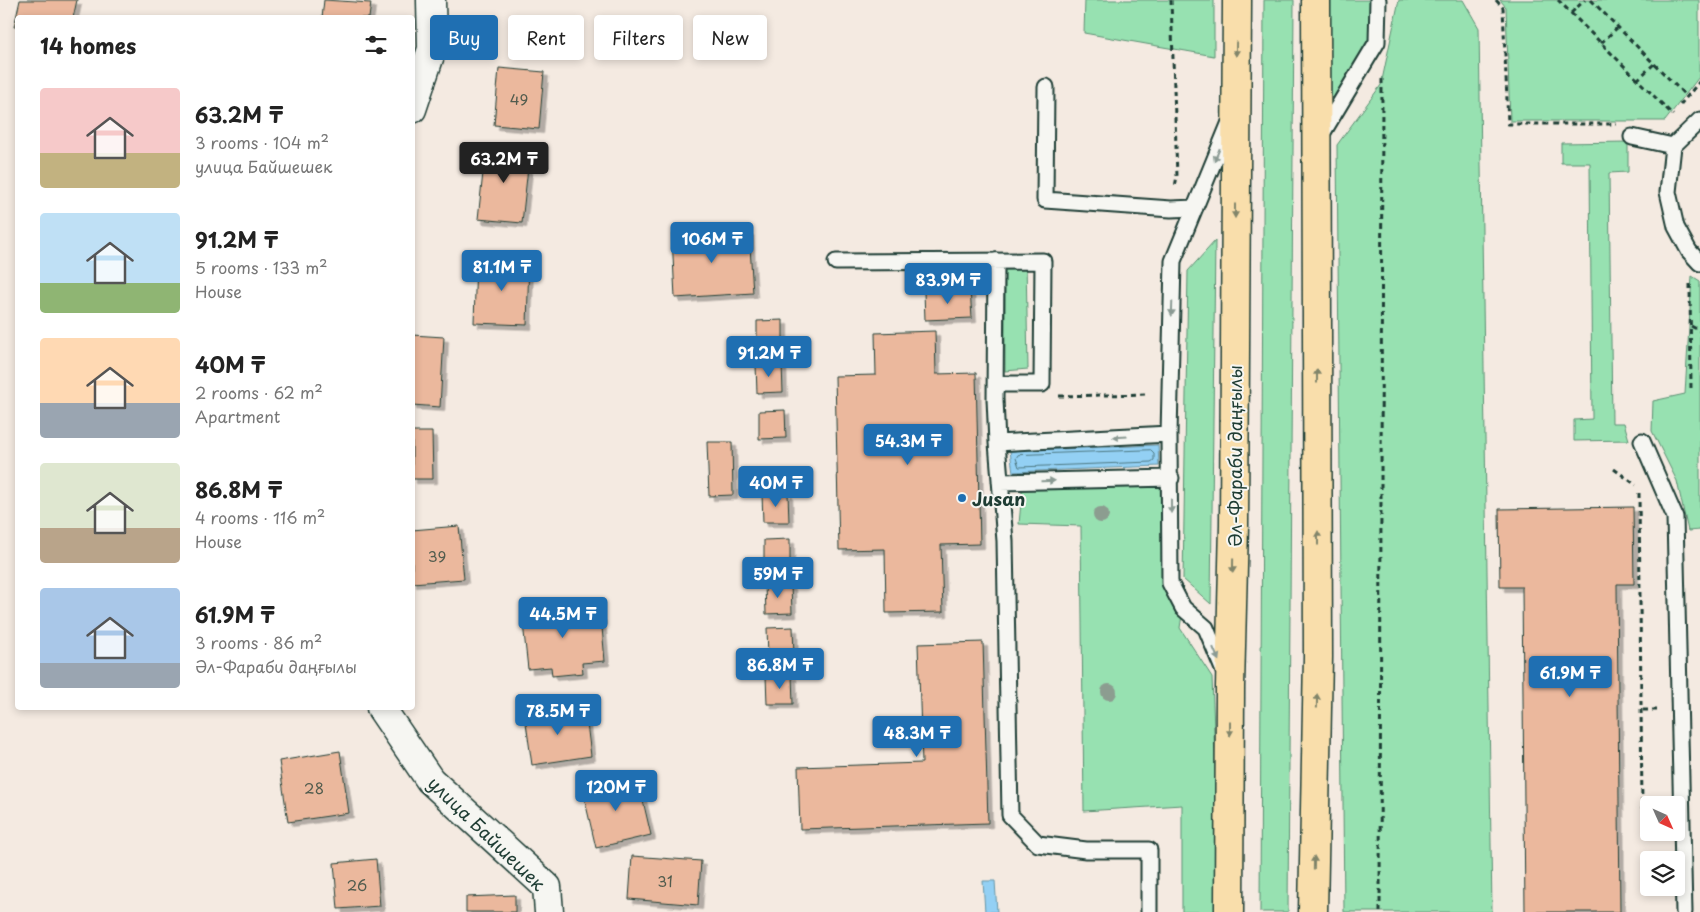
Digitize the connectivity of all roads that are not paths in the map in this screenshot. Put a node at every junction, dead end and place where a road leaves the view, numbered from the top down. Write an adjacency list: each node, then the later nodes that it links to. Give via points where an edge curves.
1 (431, 0): 6 (street, via 432,49)
2 (1237, 0): 7 (main road, Әл-Фараби даңғылы, one-way to 7)
3 (1316, 0): 10 (main road)
4 (1378, 0): 10 (lane, via 1377,42)
5 (1046, 87): 12 (lane, via 1045,200)
6 (415, 100)
7 (1235, 110): 12 (lane, one-way to 12); 22 (main road, Әл-Фараби даңғылы, one-way to 22, via 1234,525)
8 (1700, 120): 11 (lane)
9 (1632, 137): 11 (lane)
10 (1316, 144): 27 (main road, one-way to 10, via 1318,657)
11 (1673, 146): 15 (lane, via 1668,192 1676,227)
12 (1195, 208): 17 (lane, one-way to 17, via 1174,261)
13 (996, 261): 14 (lane); 16 (lane); 16 (lane, via 1042,261 1042,384)
14 (836, 262)
15 (1700, 263)
16 (996, 384): 19 (lane)
17 (1169, 434): 19 (lane, one-way to 19); 20 (lane)
18 (1642, 441): 28 (lane, via 1675,517)
19 (997, 443): 21 (lane)
20 (1171, 478): 21 (lane, one-way to 20); 22 (lane, one-way to 22, via 1170,583 1183,608 1206,628)
21 (1000, 482): 25 (lane, via 1005,541 1010,815 1038,844 1086,850 1149,850)
22 (1230, 687): 26 (main road, Әл-Фараби даңғылы, one-way to 26)
23 (382, 710): 24 (street, улица Байшешек, via 430,780 547,887)
24 (549, 912)
25 (1149, 912)
26 (1229, 912)
27 (1314, 912)
28 (1684, 912)

